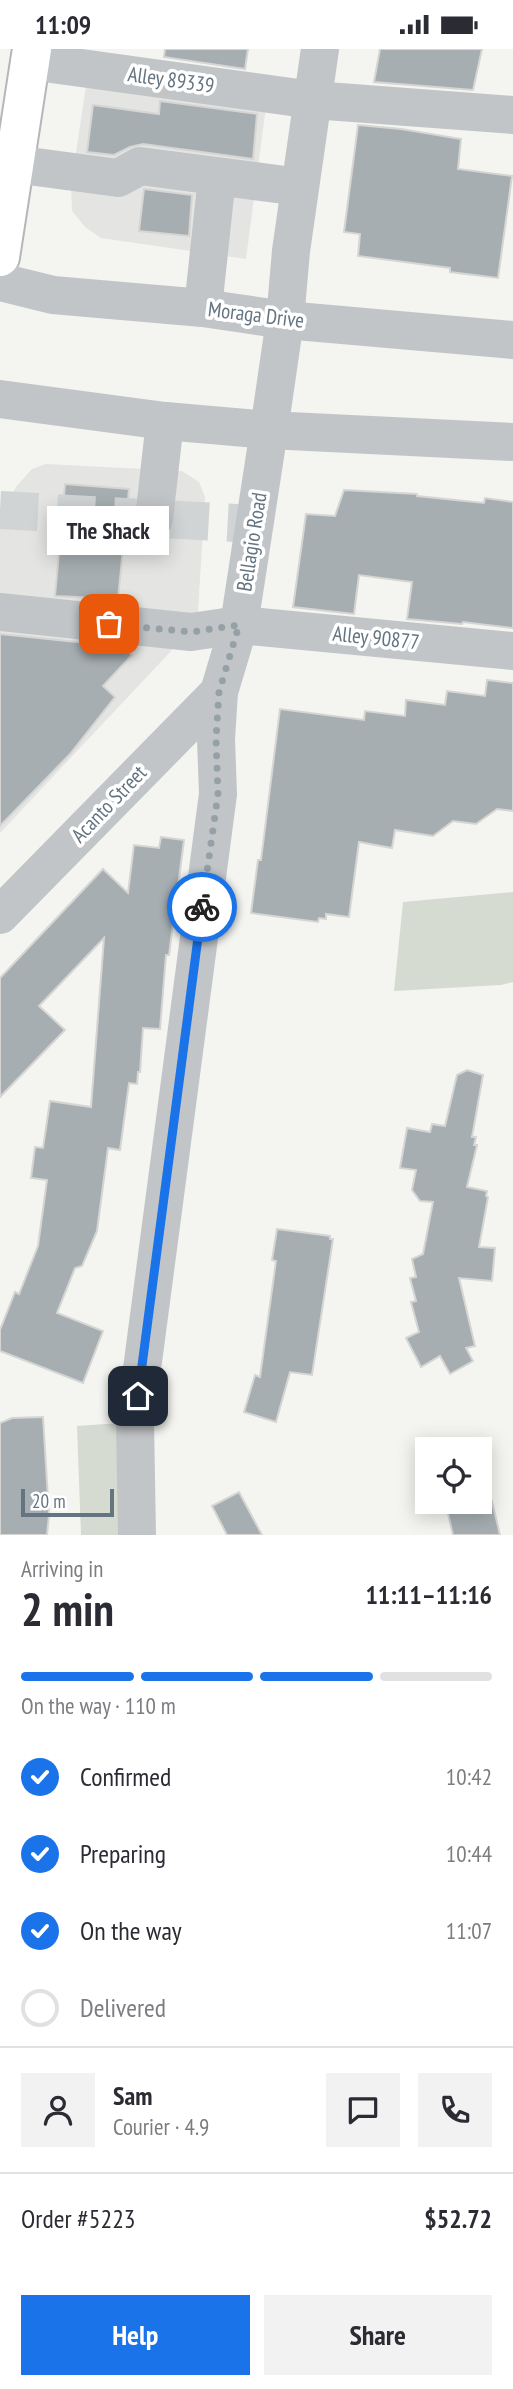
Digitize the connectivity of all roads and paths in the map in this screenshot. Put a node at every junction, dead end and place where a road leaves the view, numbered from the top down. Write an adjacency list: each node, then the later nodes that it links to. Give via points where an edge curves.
1 (320, 49): 3 (street, Bellagio Road)
2 (31, 55): 3 (street, Alley 89339); 5 (main road)
3 (313, 100): 4 (street, Alley 89339); 7 (street, Bellagio Road)
4 (513, 115)
5 (14, 164): 6 (street, via 118,178 140,166); 8 (main road)
6 (216, 177): 7 (street); 10 (street)
7 (300, 187): 11 (street, Bellagio Road)
8 (0, 257)
9 (0, 282): 10 (street, Moraga Drive, via 53,295)
10 (203, 308): 11 (street, Moraga Drive)
11 (285, 320): 12 (street, Moraga Drive); 15 (street, Bellagio Road)
12 (513, 340)
13 (0, 399): 14 (street)
14 (165, 421): 15 (street); 17 (street)
15 (269, 430): 16 (street); 19 (street, Bellagio Road)
16 (513, 442)
17 (154, 519)
18 (0, 612): 19 (street, Alley 90877, via 191,632)
19 (239, 625): 20 (street, Alley 90877); 21 (street, Bellagio Road)
20 (513, 651)
21 (219, 692): 22 (street, Acanto Street); 23 (street, Bellagio Road, via 218,794 135,1422)
22 (0, 915)
23 (136, 1535)

